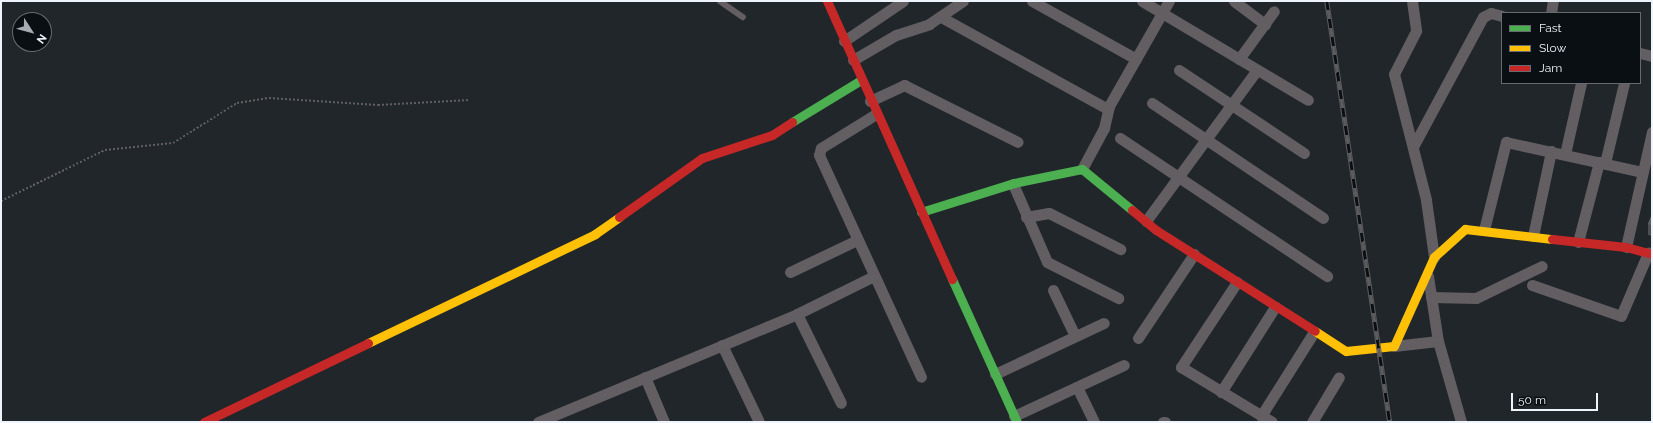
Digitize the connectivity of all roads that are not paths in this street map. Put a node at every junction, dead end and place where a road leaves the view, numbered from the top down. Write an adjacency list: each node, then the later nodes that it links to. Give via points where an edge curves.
1 (720, 1): 14 (lane)
2 (827, 1): 18 (street)
3 (903, 1): 18 (street)
4 (963, 1): 16 (street)
5 (1032, 1): 23 (street)
6 (1142, 1): 13 (street)
7 (1169, 1): 13 (street)
8 (1234, 1): 17 (street)
9 (1412, 1): 39 (street, via 1416,31 1394,74)
10 (1553, 1): 12 (street)
11 (1274, 11): 17 (street)
12 (1551, 12)
13 (1163, 13): 21 (street); 23 (street)
14 (743, 16)
15 (1501, 16): 39 (street, via 1491,13 1482,17)
16 (940, 17): 22 (street, via 896,35); 33 (street)
17 (1265, 24): 21 (street)
18 (844, 41): 22 (street)
19 (1641, 53): 20 (street)
20 (1652, 56)
21 (1239, 59): 25 (street)
22 (853, 60): 26 (street)
23 (1136, 60): 33 (street)
24 (1179, 70): 32 (street)
25 (1257, 70): 29 (street); 32 (street)
26 (861, 80): 30 (street); 90 (street, via 772,135 708,154 595,234)
27 (1581, 84): 42 (street)
28 (1624, 84): 43 (street)
29 (1308, 100)
30 (870, 101): 34 (street); 38 (street, via 904,85)
31 (1152, 103): 37 (street)
32 (1232, 105): 37 (street); 41 (street)
33 (1108, 109): 44 (street, via 1104,128)
34 (876, 114): 48 (street); 54 (street, via 821,148 819,155)
35 (1652, 132): 45 (street)
36 (1120, 138): 46 (street)
37 (1207, 140): 46 (street); 50 (street)
38 (1018, 142)
39 (1414, 145): 60 (street)
40 (1551, 151): 42 (street); 52 (street, via 1506,142); 53 (street)
41 (1304, 153)
42 (1565, 154): 43 (street)
43 (1602, 162): 45 (street); 55 (street)
44 (1082, 169): 47 (street); 51 (street)
45 (1642, 172): 56 (street)
46 (1181, 178): 51 (street); 64 (street)
47 (1013, 184): 48 (street); 49 (street)
48 (921, 212): 81 (street)
49 (1026, 217): 57 (street, via 1049,213); 70 (street, via 1047,262)
50 (1323, 218)
51 (1146, 221): 58 (street)
52 (1484, 230): 53 (street); 60 (street, via 1465,229)
53 (1533, 236): 55 (street)
54 (857, 240): 62 (street); 63 (street)
55 (1578, 242): 56 (street)
56 (1626, 248): 59 (street)
57 (1120, 249)
58 (1194, 254): 66 (street); 76 (street)
59 (1650, 254): 67 (street, via 1621,316)
60 (1434, 257): 65 (street)
61 (1542, 266): 69 (street, via 1476,298)
62 (790, 272)
63 (874, 276): 72 (street); 83 (street)
64 (1327, 276)
65 (1428, 276): 69 (street); 79 (street)
66 (1237, 282): 71 (street); 86 (street, via 1181,367)
67 (1532, 285)
68 (1053, 290): 75 (street)
69 (1431, 297): 77 (street)
70 (1118, 298)
71 (1275, 307): 74 (street); 86 (street)
72 (797, 314): 78 (street); 87 (street)
73 (1104, 323): 75 (street)
74 (1314, 332): 79 (street, via 1346,351); 88 (street)
75 (1075, 336): 81 (street)
76 (1138, 338)
77 (1438, 341): 79 (street); 97 (street)
78 (722, 345): 82 (street); 93 (street)
79 (1394, 346)
80 (1124, 365): 85 (street)
81 (995, 374): 89 (street)
82 (645, 377): 91 (street); 92 (street)
83 (921, 377)
84 (1339, 377): 96 (street)
85 (1077, 387): 89 (street); 94 (street)
86 (1221, 392): 88 (street)
87 (841, 403)
88 (1262, 416): 95 (street)
89 (1015, 419)
90 (204, 422)
91 (538, 422)
92 (664, 422)
93 (759, 422)
94 (1094, 422)
95 (1272, 422)
96 (1312, 422)
97 (1462, 422)

